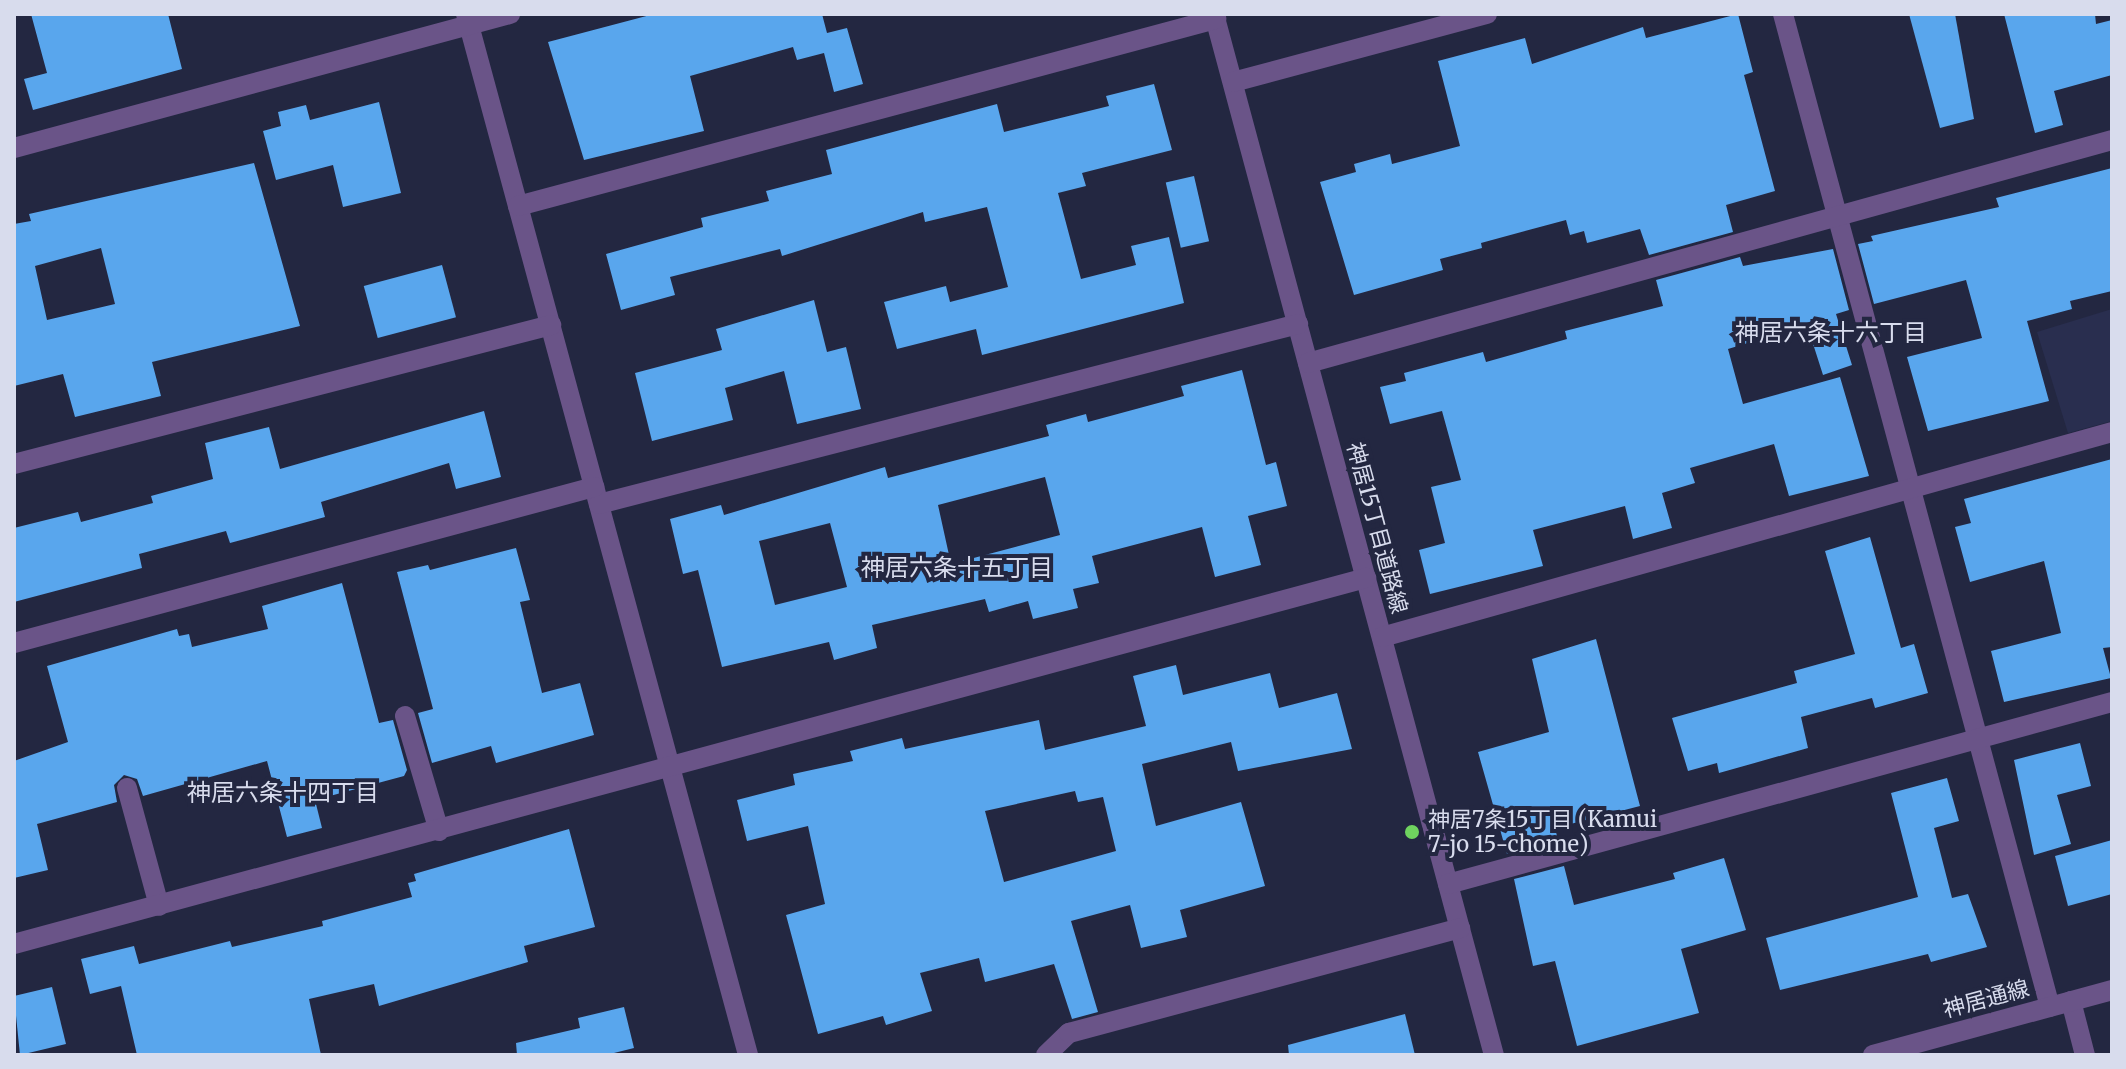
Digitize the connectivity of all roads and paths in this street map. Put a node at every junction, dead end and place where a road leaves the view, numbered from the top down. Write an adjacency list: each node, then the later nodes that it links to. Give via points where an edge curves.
1 (510, 14): 5 (street)
2 (1487, 14): 6 (street)
3 (1783, 14): 10 (street)
4 (1215, 16): 6 (street, 神居15丁目道路線); 9 (street)
5 (468, 20): 8 (street); 9 (street)
6 (1233, 82): 11 (street, 神居15丁目道路線)
7 (2112, 140): 10 (street)
8 (14, 148)
9 (518, 206): 12 (street)
10 (1835, 214): 13 (street); 16 (street)
11 (1298, 324): 13 (street, 神居15丁目道路線); 17 (street)
12 (551, 325): 15 (street); 17 (street)
13 (1308, 363): 18 (street, 神居15丁目道路線)
14 (2112, 432): 16 (street)
15 (14, 464)
16 (1908, 488): 19 (street); 23 (street)
17 (596, 495): 20 (street); 24 (street)
18 (1366, 578): 19 (street, 神居15丁目道路線); 24 (street)
19 (1382, 637): 27 (street, 神居15丁目道路線)
20 (14, 643)
21 (2112, 702): 23 (street)
22 (405, 716): 26 (street)
23 (1977, 739): 27 (street); 33 (street)
24 (671, 769): 26 (street); 34 (street)
25 (127, 788): 28 (street)
26 (439, 831): 28 (street)
27 (1448, 884): 29 (street, 神居15丁目道路線)
28 (159, 906): 30 (street)
29 (1460, 928): 35 (street, via 1069,1033); 36 (street, 神居15丁目道路線)
30 (14, 944)
31 (2112, 990): 32 (street, 神居通線)
32 (2071, 1001): 33 (street, 神居通線); 38 (street)
33 (2050, 1007): 37 (street, 神居通線)
34 (748, 1055)
35 (1046, 1055)
36 (1494, 1055)
37 (1873, 1055)
38 (2085, 1055)

